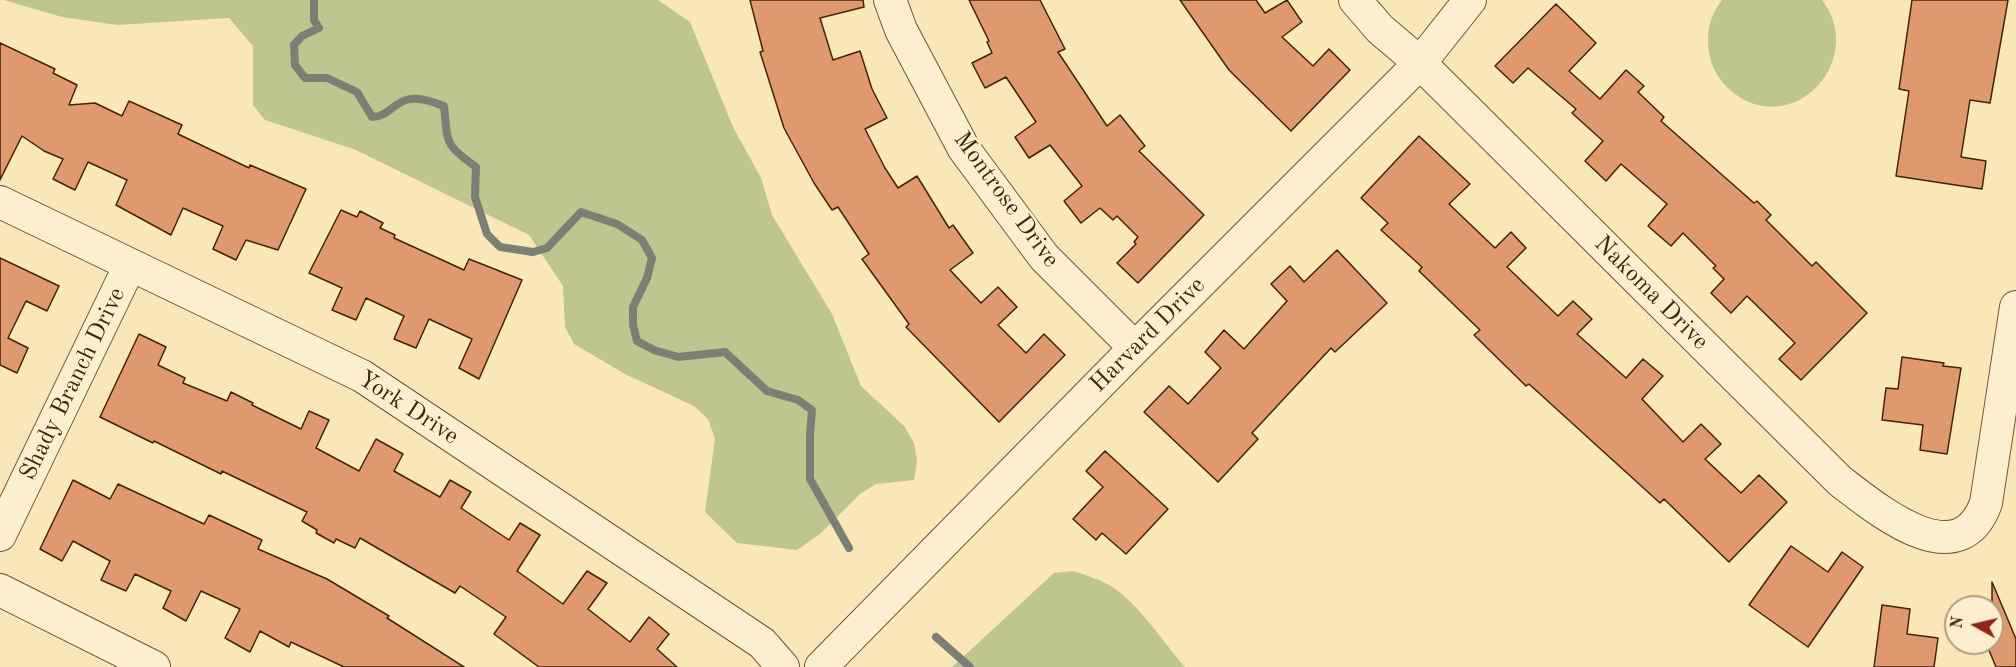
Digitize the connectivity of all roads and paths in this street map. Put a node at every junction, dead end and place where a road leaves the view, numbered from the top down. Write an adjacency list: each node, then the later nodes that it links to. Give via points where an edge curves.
1 (890, 0): 8 (street, Montrose Drive, via 901,30 964,149 1044,257)
2 (1355, 0): 4 (street, Nakoma Drive, via 1380,29)
3 (1470, 0): 4 (street, Harvard Drive)
4 (1420, 63): 7 (street, Nakoma Drive, via 1840,481 1888,518 1929,535 1950,538 1971,529 1981,518); 8 (street, Harvard Drive)
5 (0, 202): 6 (street, York Drive)
6 (130, 265): 9 (street, Shady Branch Drive); 12 (street, York Drive, via 362,376 762,643)
7 (2016, 307)
8 (1135, 348): 13 (street, Harvard Drive)
9 (0, 535)
10 (0, 590): 11 (street)
11 (154, 667)
12 (783, 667)
13 (821, 667)

